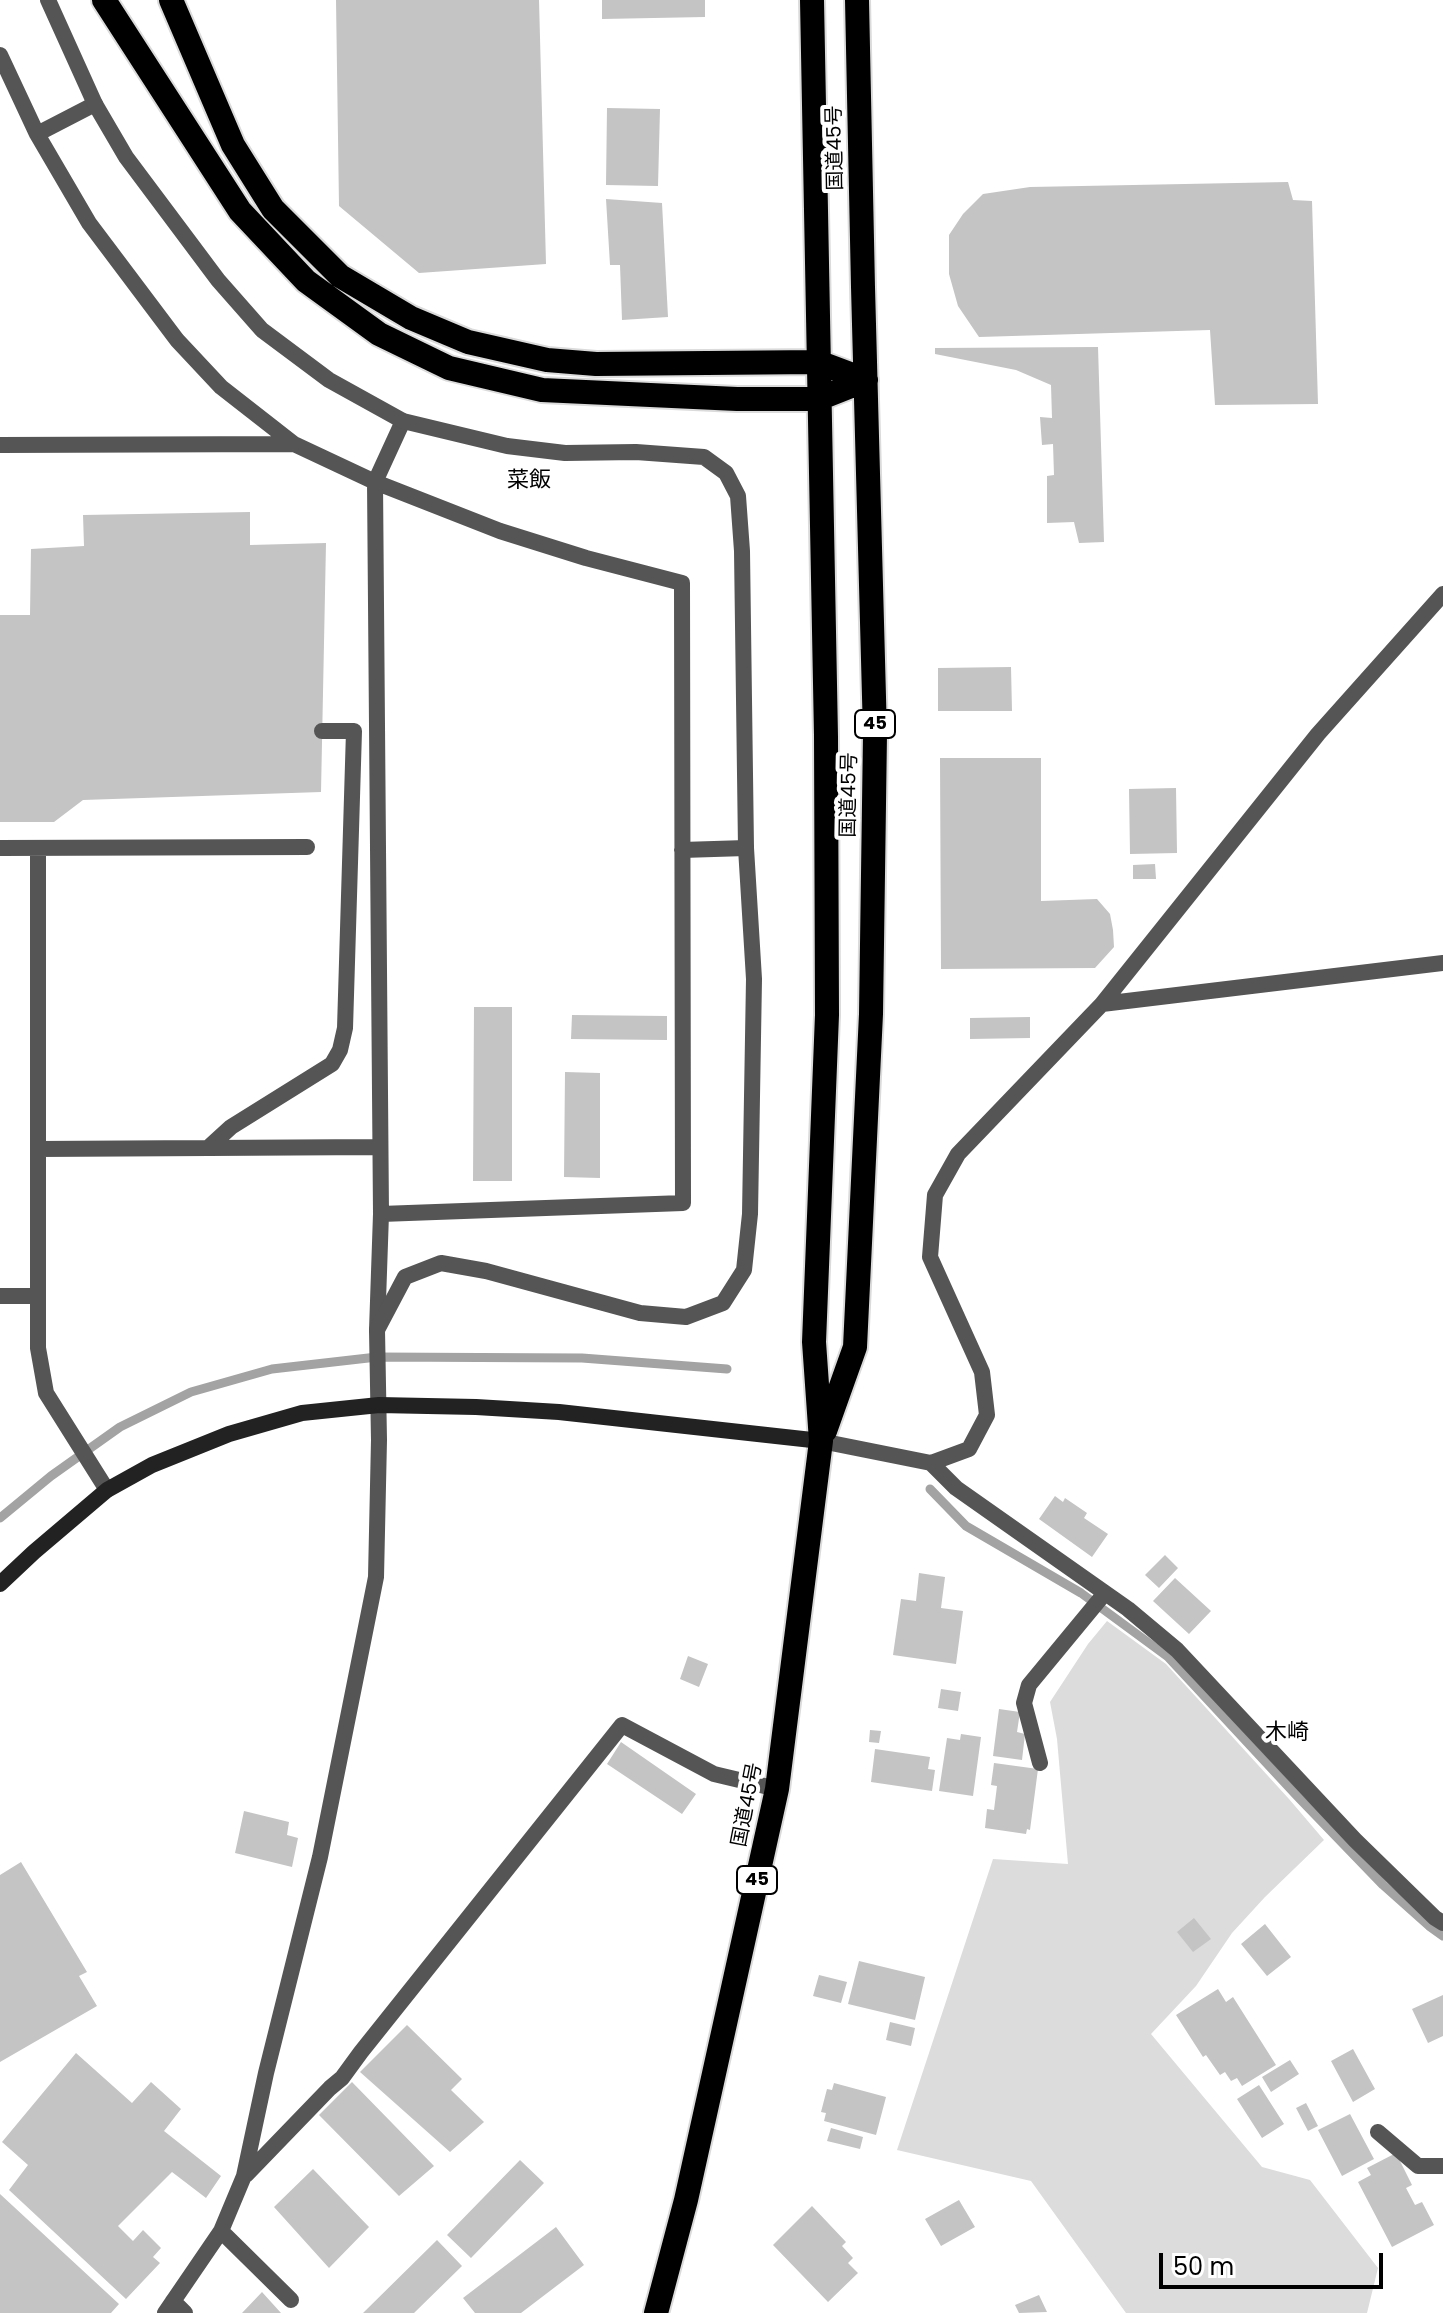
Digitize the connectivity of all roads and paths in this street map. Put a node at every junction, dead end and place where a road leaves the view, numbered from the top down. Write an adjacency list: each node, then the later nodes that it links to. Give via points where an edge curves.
1 (48, 0): 7 (street)
2 (104, 0): 11 (highway, via 240,211 306,281 379,334 449,368 542,390)
3 (171, 0): 9 (highway, via 233,145 273,209 340,276 411,318 468,342 547,360)
4 (812, 0): 9 (highway, 国道45号 / 45)
5 (857, 0): 10 (highway, 国道45号 / 45)
6 (0, 55): 8 (street)
7 (95, 104): 8 (street); 12 (street, via 126,157 262,330 329,380)
8 (37, 134): 13 (street, via 89,223 177,340 221,387)
9 (818, 362): 10 (highway); 11 (highway, 国道45号 / 45)
10 (866, 380): 11 (highway); 33 (highway, 国道45号 / 45, via 875,734 871,1014 855,1347)
11 (818, 399): 33 (highway, 国道45号 / 45, via 827,984 814,1342)
12 (403, 421): 15 (street); 21 (street, via 507,446 565,453 704,457 726,473 738,496 742,551)
13 (294, 444): 14 (street); 15 (street)
14 (0, 445)
15 (375, 482): 22 (street, via 500,531 682,583); 25 (street)
16 (1443, 594): 24 (street, via 1318,734)
17 (322, 731): 26 (street, via 354,731 345,1028 340,1050 332,1064 231,1127)
18 (307, 847): 20 (street)
19 (0, 848): 20 (street)
20 (38, 848): 27 (street)
21 (746, 848): 22 (street); 31 (street, via 754,979 750,1214 744,1270 723,1303 686,1317 640,1313 441,1263 405,1277)
22 (682, 850): 28 (street, via 683,1203)
23 (1443, 963): 24 (street)
24 (1102, 1004): 34 (street, via 958,1154 935,1195 930,1257 982,1372 987,1415 969,1449)
25 (379, 1147): 26 (street); 28 (street)
26 (208, 1148): 27 (street)
27 (38, 1149): 30 (street)
28 (381, 1214): 31 (street)
29 (0, 1296): 30 (street)
30 (38, 1296): 35 (street, via 38,1348 46,1393)
31 (377, 1330): 32 (street)
32 (379, 1405): 33 (street, via 559,1412); 35 (street, via 302,1413 229,1434); 43 (street, via 376,1577 320,1857)
33 (821, 1441): 34 (street); 39 (highway, 国道45号 / 45)
34 (931, 1463): 37 (street, via 956,1488)
35 (107, 1490): 36 (street)
36 (0, 1584)
37 (1105, 1593): 38 (street, via 1029,1685 1024,1703); 40 (street, via 1177,1650 1355,1840)
38 (1040, 1763)
39 (777, 1789): 43 (street, via 714,1774 622,1725 342,2078); 47 (highway, 国道45号 / 45)
40 (1443, 1923)
41 (1378, 2132): 42 (street, via 1418,2166)
42 (1443, 2166)
43 (244, 2176): 44 (street)
44 (221, 2231): 45 (street); 46 (street)
45 (291, 2300)
46 (174, 2309)
47 (656, 2313)

